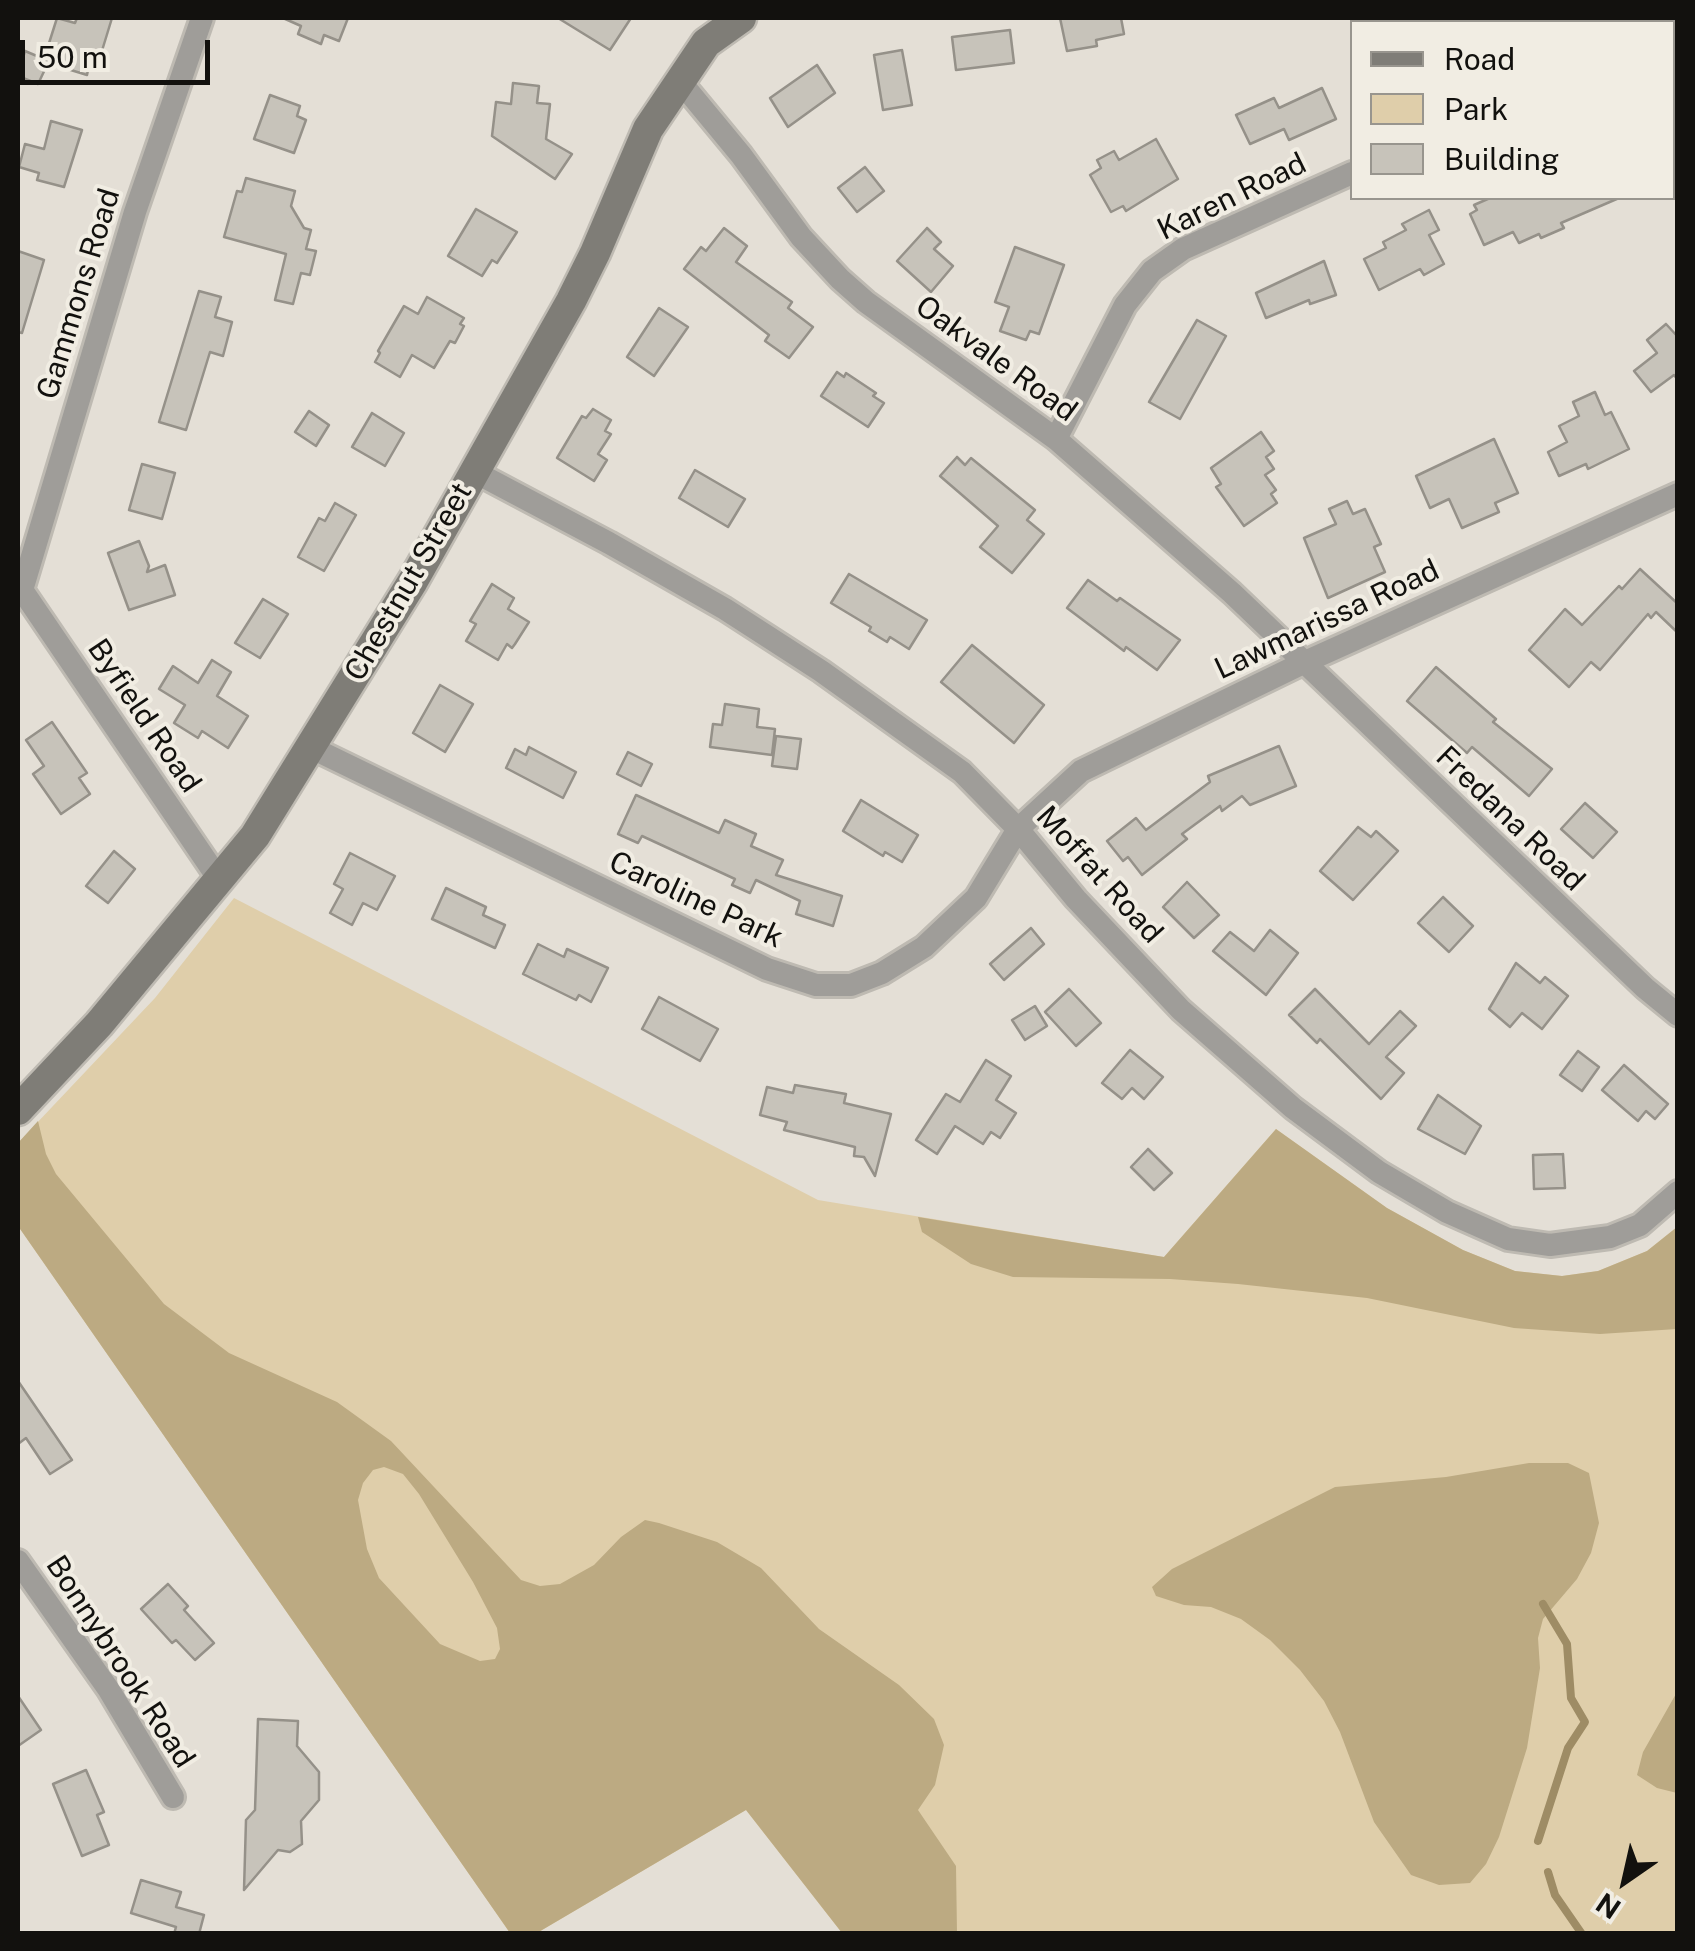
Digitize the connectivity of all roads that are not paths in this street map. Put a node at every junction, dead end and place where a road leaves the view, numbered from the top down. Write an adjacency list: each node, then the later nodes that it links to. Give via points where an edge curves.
1 (202, 18): 8 (street, Gammons Road)
2 (741, 18): 3 (main road, Chestnut Street, via 706,43)
3 (679, 80): 5 (street, Oakvale Road, via 840,279); 6 (main road, Chestnut Street, via 648,129 571,301)
4 (1350, 174): 5 (street, Karen Road, via 1183,250 1152,272 1125,305)
5 (1056, 438): 9 (street, Oakvale Road)
6 (473, 471): 10 (main road, Chestnut Street); 11 (street, Moffat Road, via 610,543 821,670 962,772)
7 (1678, 494): 9 (street, Lawmarissa Road)
8 (20, 587): 12 (street, Byfield Road)
9 (1305, 662): 11 (street, Lawmarissa Road, via 1081,771); 13 (street, Fredana Road)
10 (310, 747): 11 (street, Caroline Park, via 767,969 816,985 851,985 924,947 976,898); 12 (main road, Chestnut Street)
11 (1018, 829): 15 (street, Moffat Road, via 1181,1010 1293,1108 1447,1212 1508,1239 1582,1243 1640,1225)
12 (220, 882): 14 (main road, Chestnut Street)
13 (1678, 1015)
14 (18, 1110)
15 (1678, 1192)
16 (18, 1561): 17 (street, Bonnybrook Road, via 110,1690)
17 (173, 1797)

